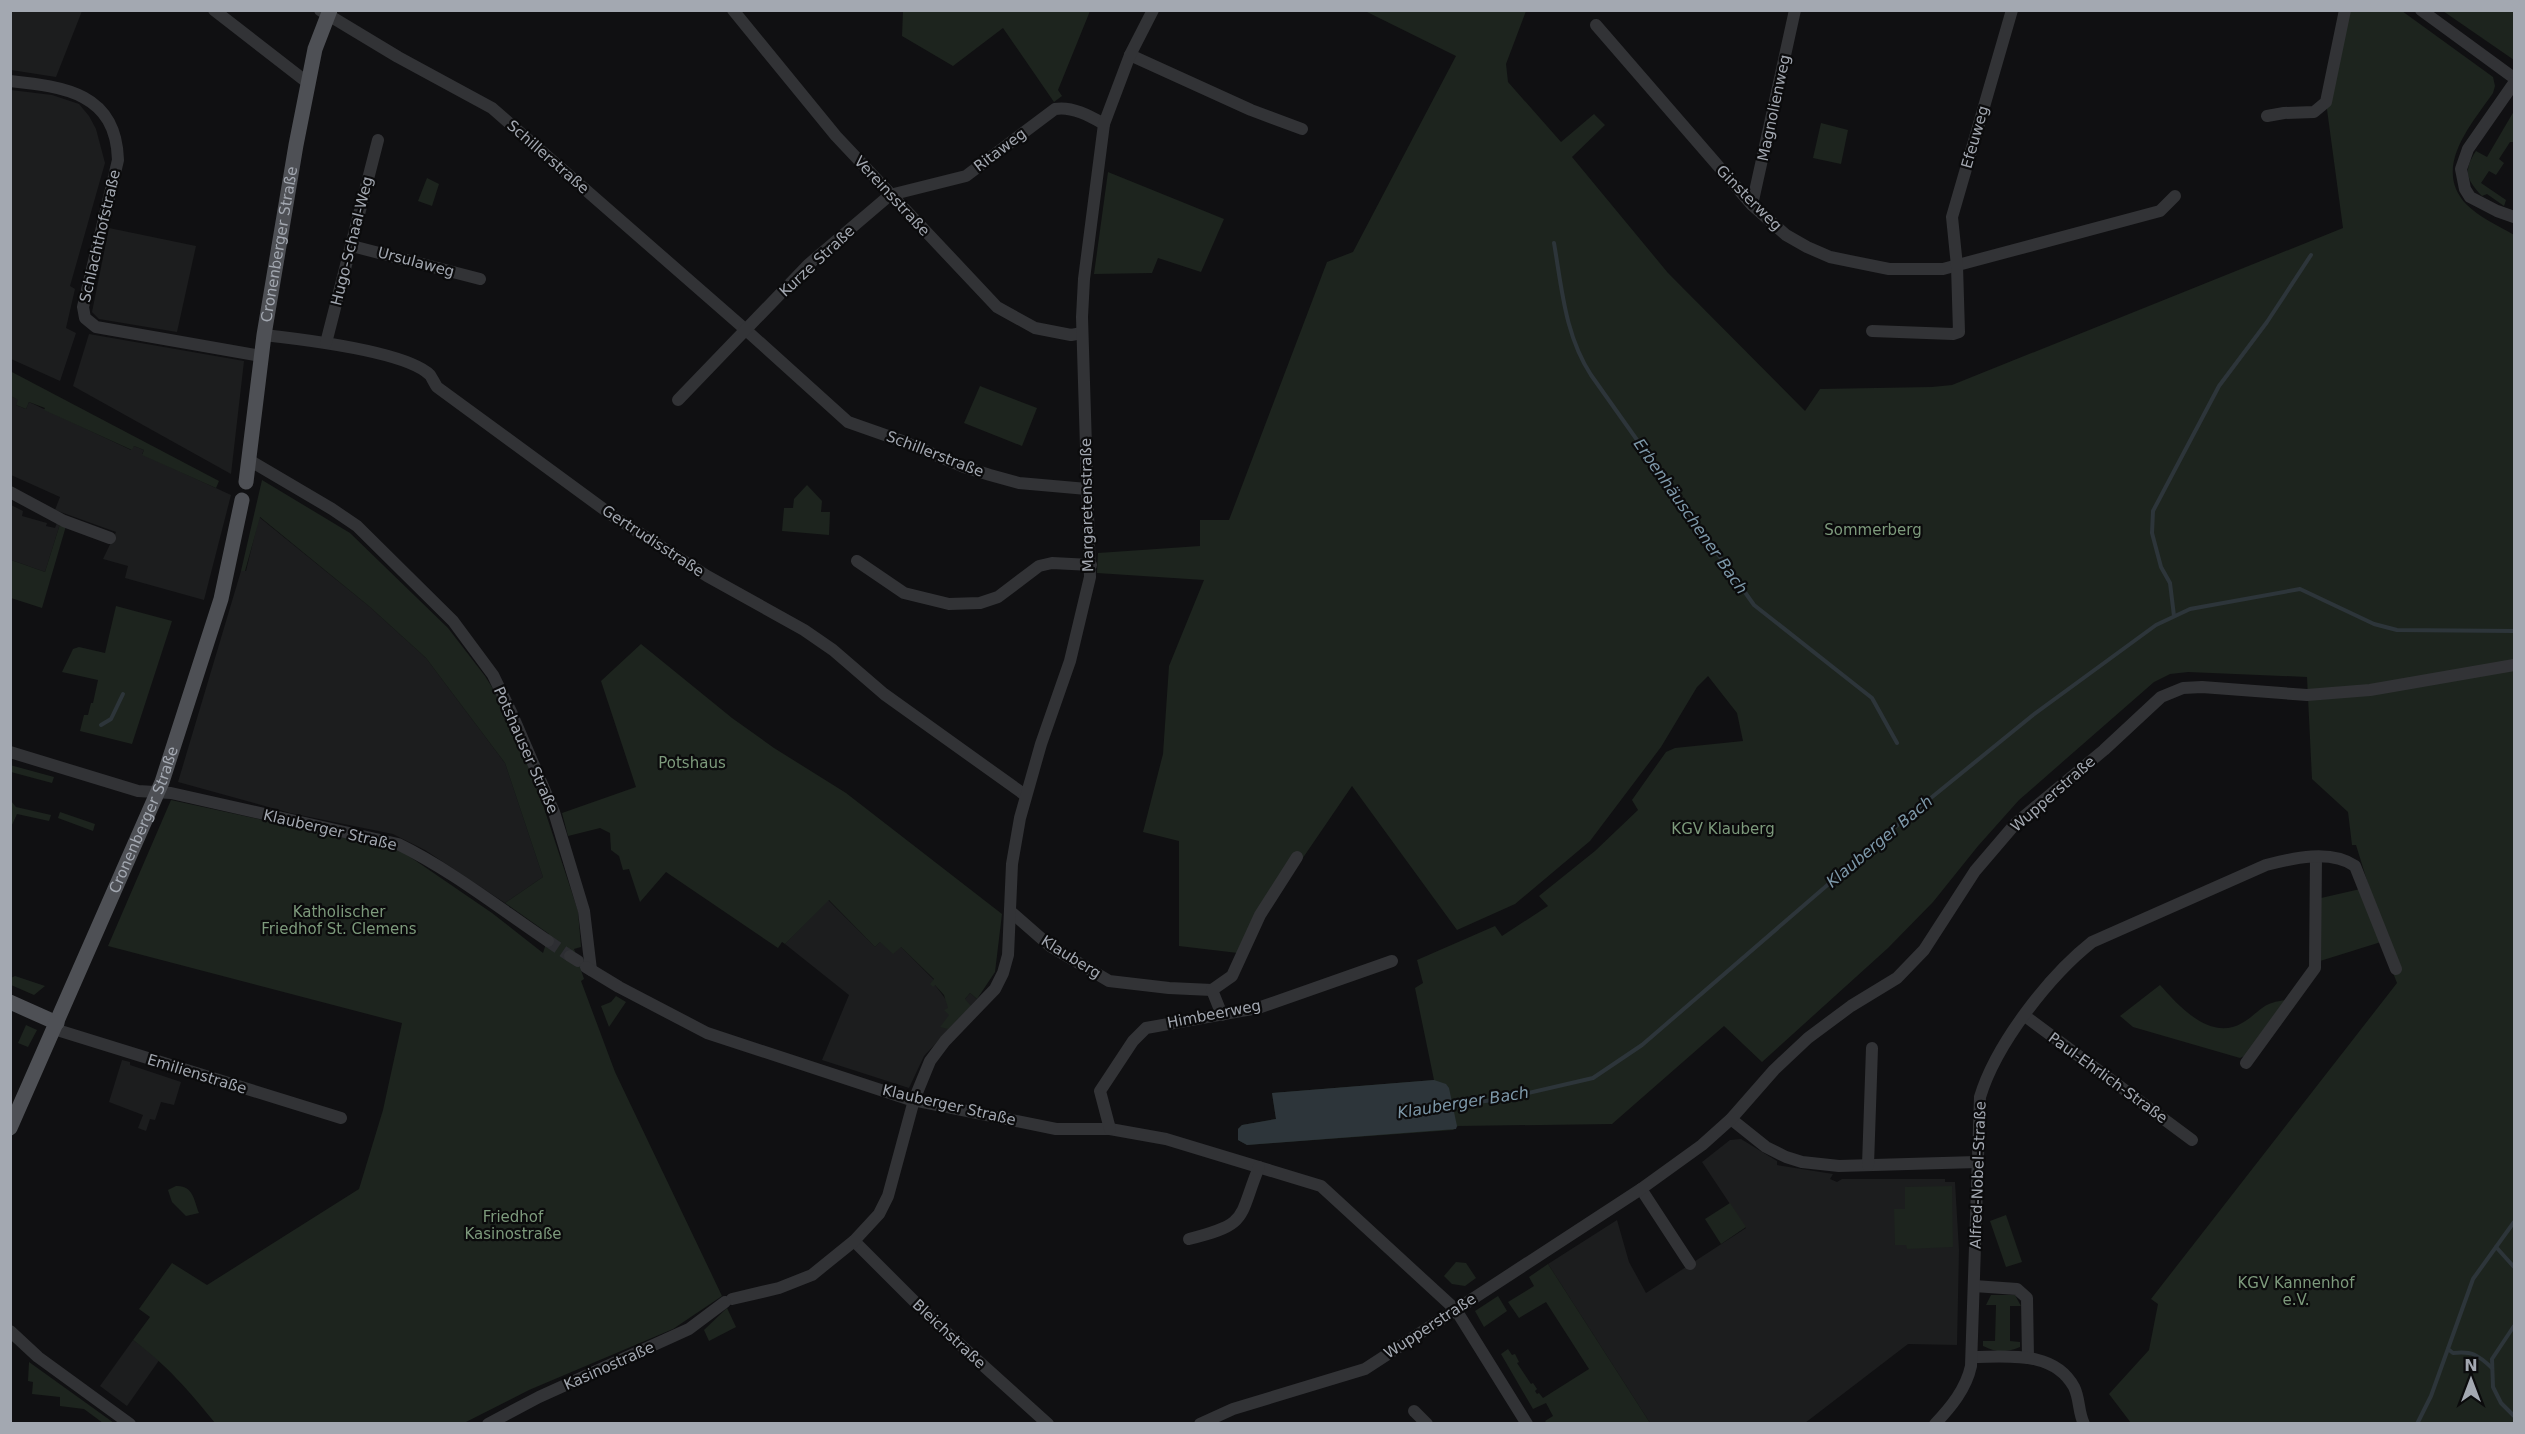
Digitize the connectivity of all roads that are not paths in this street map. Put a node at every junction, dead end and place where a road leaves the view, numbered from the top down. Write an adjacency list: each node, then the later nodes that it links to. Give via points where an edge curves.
1 (214, 10): 13 (street)
2 (733, 10): 19 (street, Vereinsstraße)
3 (1153, 10): 10 (street, Margaretenstraße)
4 (1795, 10): 21 (street, Magnolienweg)
5 (2012, 10): 24 (street, Efeuweg, via 1954,207 1953,239)
6 (2345, 10): 15 (street, via 2326,102 2314,112)
7 (2421, 10): 11 (street)
8 (325, 12): 13 (main road, Cronenberger Straße); 26 (street, Schillerstraße, via 492,108)
9 (1596, 25): 21 (street, Ginsterweg)
10 (1130, 55): 16 (street, Margaretenstraße); 17 (street)
11 (2514, 78)
12 (10, 81): 31 (street, Schlachthofstraße, via 49,85 87,97 108,122 116,139 118,160 83,307 85,318 96,327)
13 (308, 83): 29 (main road, Cronenberger Straße)
14 (2514, 83): 22 (street, via 2468,149 2461,169 2470,197)
15 (2266, 116)
16 (1104, 124): 19 (street, Ritaweg, via 1079,112 1055,109 966,176); 28 (street, Margaretenstraße, via 1084,279)
17 (1302, 129)
18 (378, 140): 23 (street, Hugo-Schaal-Weg)
19 (890, 195): 26 (street, Kurze Straße, via 809,264); 28 (street, Vereinsstraße, via 997,307 1035,328 1071,335)
20 (2175, 196): 24 (street, Ginsterweg, via 2160,211)
21 (1752, 205): 24 (street, Ginsterweg, via 1792,238 1838,259 1908,271)
22 (2514, 217)
23 (352, 246): 25 (street, Ursulaweg); 30 (street, Hugo-Schaal-Weg)
24 (1958, 266): 27 (street, via 1959,332)
25 (480, 279)
26 (746, 330): 32 (street); 35 (street, Schillerstraße, via 848,422 990,475 1019,483)
27 (1872, 331)
28 (1082, 333): 35 (street, Margaretenstraße)
29 (264, 335): 30 (street, Gertrudisstraße); 31 (main road, Cronenberger Straße)
30 (326, 343): 44 (street, Gertrudisstraße, via 378,353 430,375 436,387 613,516 834,650 884,694)
31 (261, 356): 33 (main road, Cronenberger Straße)
32 (678, 400)
33 (249, 460): 34 (main road, Cronenberger Straße); 50 (street, Potshauser Straße, via 357,526 453,621 493,675 561,833 584,911)
34 (246, 482)
35 (1087, 489): 40 (street, Margaretenstraße)
36 (10, 492): 38 (street, via 64,521)
37 (242, 500): 43 (main road, Cronenberger Straße, via 218,608)
38 (110, 538)
39 (857, 561): 40 (street, via 904,592 949,604 980,603 998,597 1039,566 1052,563)
40 (1090, 571): 44 (street, Margaretenstraße, via 1070,660)
41 (2514, 665): 61 (street, Wupperstraße, via 2370,690 2318,694 2202,687 2183,688 2161,697 2016,823 1970,879 1924,950 1897,978 1808,1038)
42 (10, 752): 43 (street, Klauberger Straße, via 138,791)
43 (158, 793): 48 (street, Klauberger Straße, via 398,844 450,874); 56 (main road, Cronenberger Straße)
44 (1025, 795): 47 (street, Margaretenstraße, via 1012,864)
45 (2316, 856): 51 (street, Alfred-Nobel-Straße, via 2338,858 2355,866); 55 (street, Alfred-Nobel-Straße, via 2266,865 2092,942 2069,960); 58 (street, via 2315,968)
46 (1297, 857): 52 (street, via 1260,915 1232,976)
47 (1010, 911): 52 (street, Klauberg, via 1050,946 1109,981); 59 (street, Margaretenstraße, via 1008,955 995,989 930,1061)
48 (548, 941)
49 (1392, 961): 54 (street, Himbeerweg, via 1258,1008)
50 (581, 963): 59 (street, Klauberger Straße, via 707,1033)
51 (2396, 969)
52 (1212, 990): 54 (street)
53 (10, 1002): 56 (main road)
54 (1222, 1015): 63 (street, Himbeerweg, via 1154,1026 1139,1034 1100,1091)
55 (2025, 1016): 64 (street, Paul-Ehrlich-Straße); 65 (street, Alfred-Nobel-Straße, via 1983,1087)
56 (56, 1026): 60 (street, Emilienstraße); 62 (main road, Cronenberger Straße)
57 (1872, 1048): 66 (street)
58 (2246, 1063)
59 (914, 1100): 63 (street, Klauberger Straße, via 1056,1130); 70 (street, Kasinostraße, via 883,1208)
60 (341, 1118)
61 (1731, 1119): 66 (street, via 1786,1158 1820,1165); 68 (street, Wupperstraße)
62 (10, 1128)
63 (1110, 1129): 67 (street, Klauberger Straße, via 1166,1139)
64 (2192, 1140)
65 (1977, 1162): 66 (street); 72 (street, Alfred-Nobel-Straße)
66 (1868, 1165)
67 (1259, 1167): 69 (street, via 1247,1204 1233,1225); 73 (street, Klauberger Straße, via 1321,1186)
68 (1641, 1189): 71 (street); 73 (street, Wupperstraße)
69 (1189, 1239)
70 (854, 1241): 82 (street, Kasinostraße, via 812,1275 728,1301 689,1329); 83 (street, Bleichstraße, via 949,1335)
71 (1690, 1264)
72 (1974, 1286): 77 (street, Alfred-Nobel-Straße); 78 (street, via 2017,1289 2027,1298)
73 (1456, 1310): 80 (street); 84 (street, Wupperstraße, via 1365,1369 1233,1409)
74 (10, 1331): 76 (street)
75 (10, 1342): 76 (street)
76 (38, 1357): 81 (street)
77 (1972, 1357): 78 (street); 86 (street, Alfred-Nobel-Straße, via 1963,1388)
78 (2028, 1358): 87 (street, via 2049,1363 2070,1381)
79 (1414, 1411): 85 (street)
80 (1521, 1421)
81 (130, 1424)
82 (488, 1424)
83 (1048, 1424)
84 (1200, 1424)
85 (1427, 1424)
86 (1935, 1424)
87 (2084, 1424)

